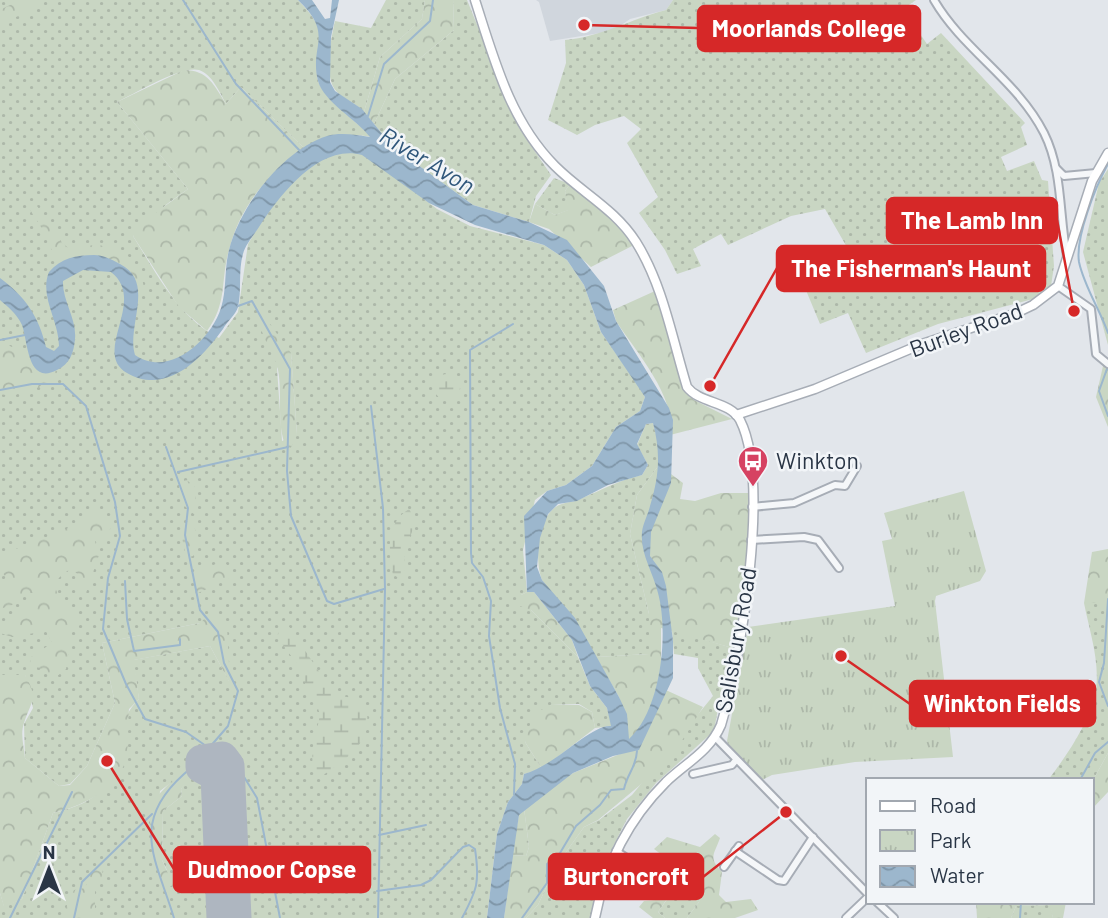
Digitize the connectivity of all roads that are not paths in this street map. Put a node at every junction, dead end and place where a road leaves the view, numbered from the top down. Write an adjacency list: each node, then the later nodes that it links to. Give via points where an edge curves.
1 (475, 0): 9 (main road, via 515,112 532,139 556,168 618,217 649,264 687,387 694,396)
2 (934, 0): 4 (street, via 947,22 1026,103 1045,135)
3 (1108, 153): 5 (main road)
4 (1056, 168): 5 (street, via 1064,176); 6 (street)
5 (1098, 173): 6 (main road)
6 (1067, 256): 7 (main road)
7 (1058, 286): 8 (street, via 1091,309 1096,354); 9 (main road, Burley Road, via 1014,314)
8 (1107, 364)
9 (736, 415): 11 (main road, Salisbury Road, via 748,451)
10 (857, 466): 11 (street, via 845,485 794,503)
11 (752, 507): 12 (main road, Salisbury Road)
12 (751, 540): 13 (street, via 818,540); 14 (main road, Salisbury Road, via 744,617)
13 (839, 568)
14 (716, 738): 15 (street, Salisbury Road); 18 (main road, via 647,802)
15 (736, 761): 16 (street); 17 (street, Salisbury Road)
16 (693, 774)
17 (813, 837): 19 (street, via 784,881 737,848); 21 (street, Salisbury Road)
18 (616, 851): 20 (street); 24 (main road, via 606,869)
19 (724, 867)
20 (652, 875)
21 (866, 893)
22 (866, 897): 25 (street)
23 (879, 904): 26 (street)
24 (596, 918)
25 (846, 918)
26 (894, 918)

